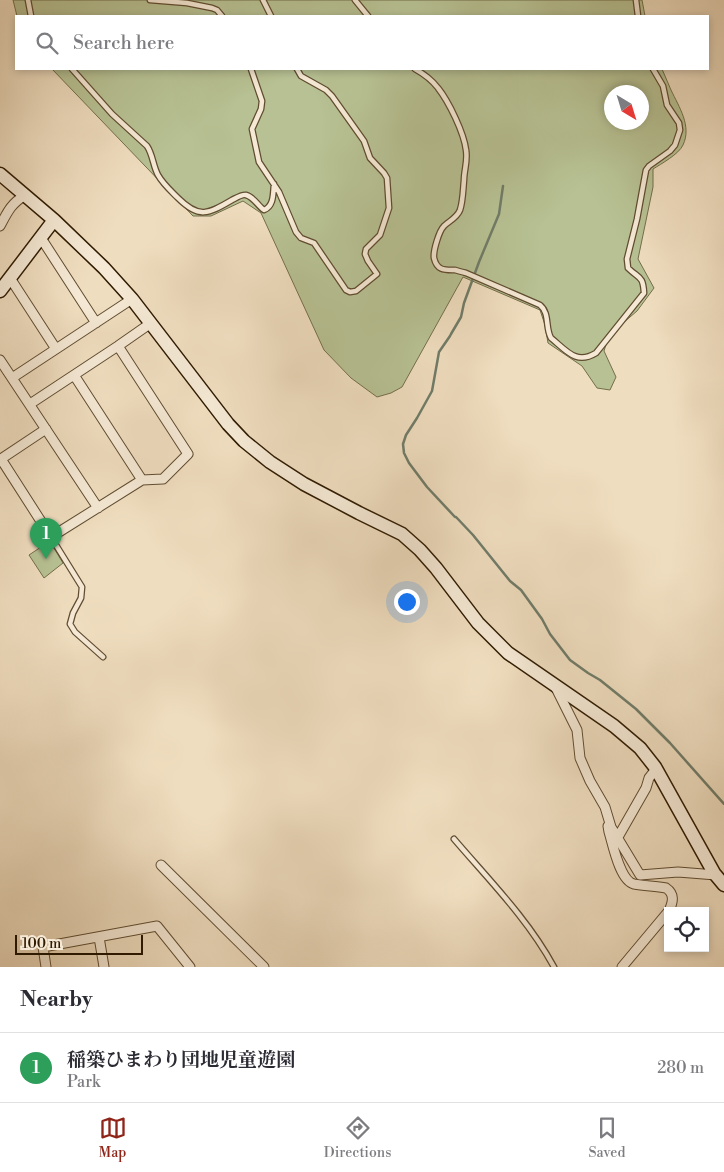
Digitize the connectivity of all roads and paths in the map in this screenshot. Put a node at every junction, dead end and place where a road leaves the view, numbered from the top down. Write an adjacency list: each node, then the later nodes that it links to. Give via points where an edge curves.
1 (28, 0): 6 (lane)
2 (150, 0): 7 (lane, via 212,8)
3 (263, 0): 8 (lane)
4 (355, 0): 9 (lane)
5 (636, 0): 10 (lane)
6 (31, 15)
7 (221, 15)
8 (270, 15)
9 (367, 15)
10 (638, 15)
11 (73, 70): 17 (lane, via 112,114 148,146 166,186 192,210 208,212 240,196 254,200 264,210 271,205)
12 (251, 70): 17 (lane, via 262,101 252,129 259,162)
13 (298, 70): 17 (lane, via 301,76 332,96 386,178 389,208 380,234 365,254 377,274 356,291 346,290 314,243 301,238 296,232)
14 (417, 70): 15 (lane, via 438,88 462,132 466,148 459,212 440,230 434,258 442,270 466,273 543,307 551,338 579,358 596,353 644,293 642,280 628,268 627,259 646,170 670,151 680,130)
15 (654, 70)
16 (0, 174): 18 (street)
17 (274, 184)
18 (25, 195): 19 (street); 20 (street, via 9,209)
19 (54, 220): 21 (street); 24 (street)
20 (0, 226)
21 (40, 238): 22 (street); 25 (street)
22 (10, 278): 23 (street); 28 (street)
23 (0, 291)
24 (132, 299): 25 (street); 26 (street)
25 (96, 323): 28 (street)
26 (150, 323): 27 (street); 38 (street, via 244,440 304,484 402,534 420,550 473,616 508,653)
27 (118, 346): 30 (street); 34 (street, via 188,454 163,479)
28 (56, 349): 31 (street)
29 (0, 360): 31 (street)
30 (74, 375): 32 (street); 34 (street)
31 (12, 378): 32 (street)
32 (30, 404): 33 (street)
33 (46, 429): 35 (street); 36 (street, via 1,458)
34 (142, 480): 35 (street)
35 (98, 508): 36 (street)
36 (51, 537): 37 (lane, via 82,587 82,598 70,624)
37 (104, 657)
38 (555, 686): 39 (street, via 630,738); 40 (street, via 577,730 580,758)
39 (656, 769): 41 (street); 44 (street)
40 (608, 816): 41 (street); 45 (street, via 609,832 623,874 633,884 670,890 673,901)
41 (618, 837): 44 (street, via 640,875 678,872)
42 (454, 839): 52 (lane, via 525,922)
43 (161, 865): 51 (street)
44 (720, 880)
45 (670, 907)
46 (664, 916): 53 (street)
47 (99, 937): 48 (street, via 43,947); 49 (street); 50 (street, via 157,926)
48 (46, 967)
49 (104, 967)
50 (190, 967)
51 (264, 967)
52 (554, 967)
53 (622, 967)

